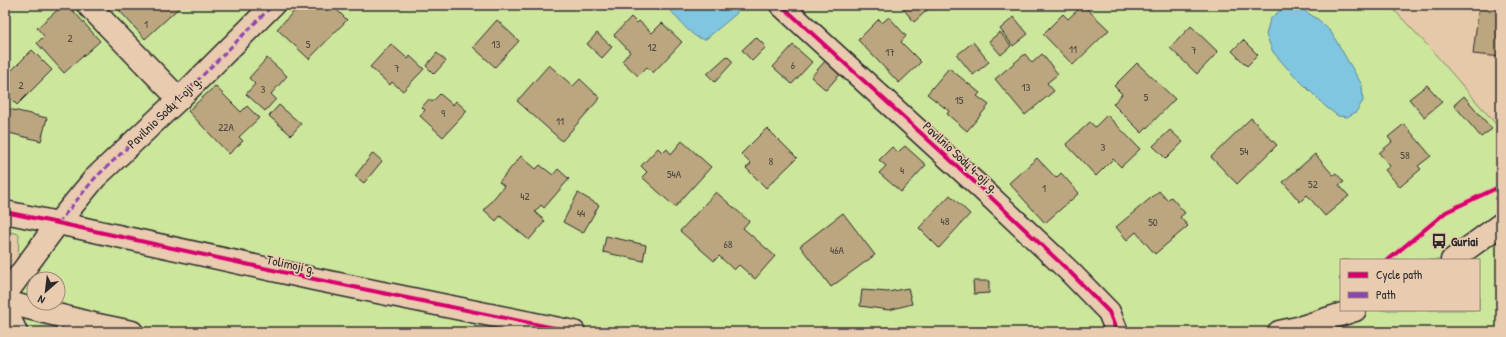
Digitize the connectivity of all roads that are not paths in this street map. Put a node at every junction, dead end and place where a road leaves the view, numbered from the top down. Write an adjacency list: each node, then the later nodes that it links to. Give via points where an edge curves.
1 (88, 5): 4 (street)
2 (273, 5): 4 (street, Pavilnio Sodų 1-oji g.)
3 (781, 5): 16 (street, Pavilnio Sodų 4-oji g., via 1069,271 1110,312)
4 (179, 99): 6 (street, Pavilnio Sodų 1-oji g., via 95,178)
5 (5, 212): 6 (street, Tolimoji g.)
6 (58, 223): 9 (street, Pavilnio Sodų 1-oji g.); 15 (street, Tolimoji g.)
7 (1501, 224): 8 (street)
8 (1453, 259)
9 (5, 295)
10 (5, 302): 14 (street)
11 (5, 309): 13 (street)
12 (1352, 311): 17 (street)
13 (16, 332)
14 (132, 332)
15 (574, 332)
16 (1117, 332)
17 (1279, 332)

